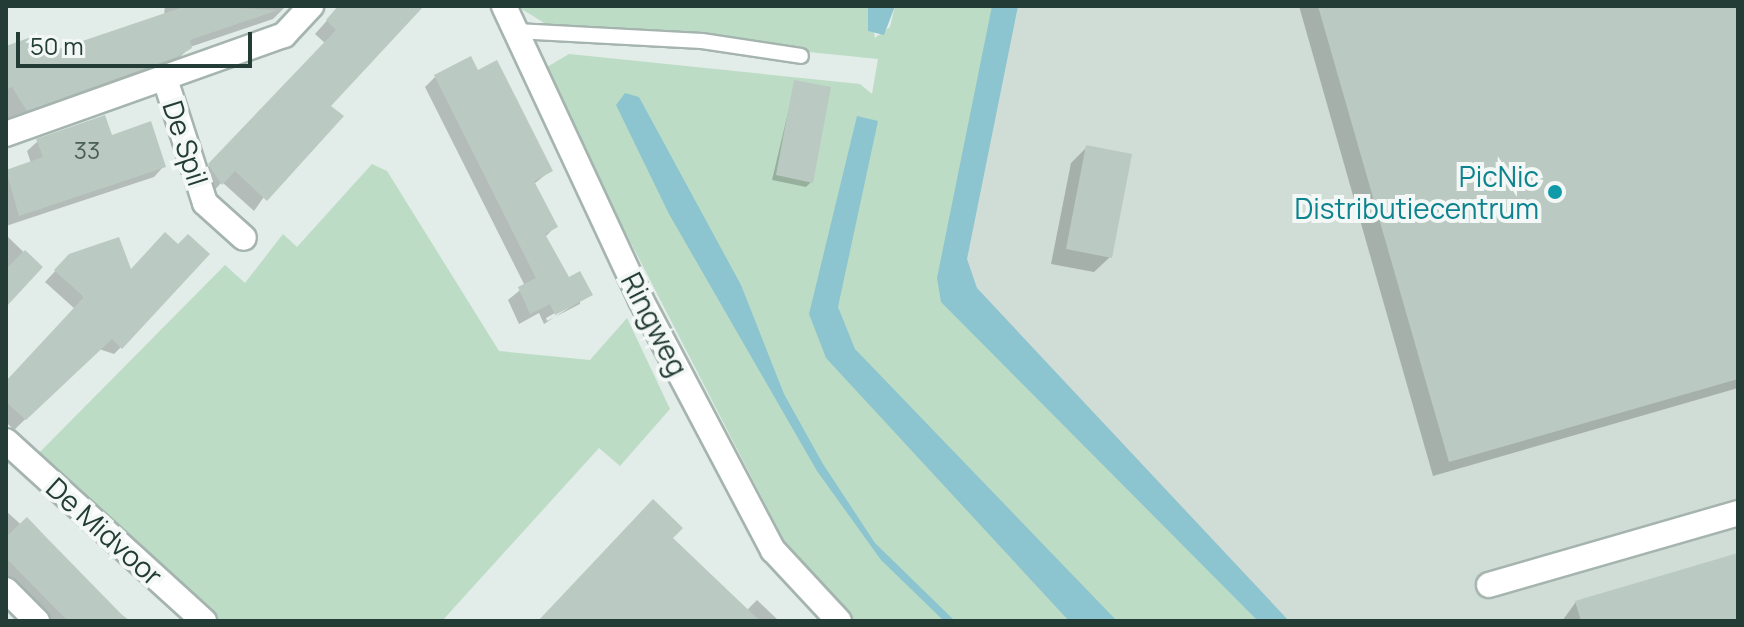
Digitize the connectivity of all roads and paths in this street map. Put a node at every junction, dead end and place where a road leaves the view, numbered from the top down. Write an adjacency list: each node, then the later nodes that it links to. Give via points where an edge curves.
1 (311, 6): 5 (street, De Spil, via 284,35)
2 (504, 6): 3 (street, Ringweg)
3 (516, 31): 4 (lane, via 702,41); 12 (street, Ringweg, via 641,300 773,550)
4 (801, 56)
5 (165, 79): 6 (street, De Spil); 7 (street, De Spil, via 205,203)
6 (6, 134)
7 (244, 238)
8 (6, 441): 14 (street, De Midvoor)
9 (1738, 513): 10 (street)
10 (1489, 585)
11 (6, 590): 13 (street)
12 (831, 618)
13 (37, 621)
14 (204, 621)

